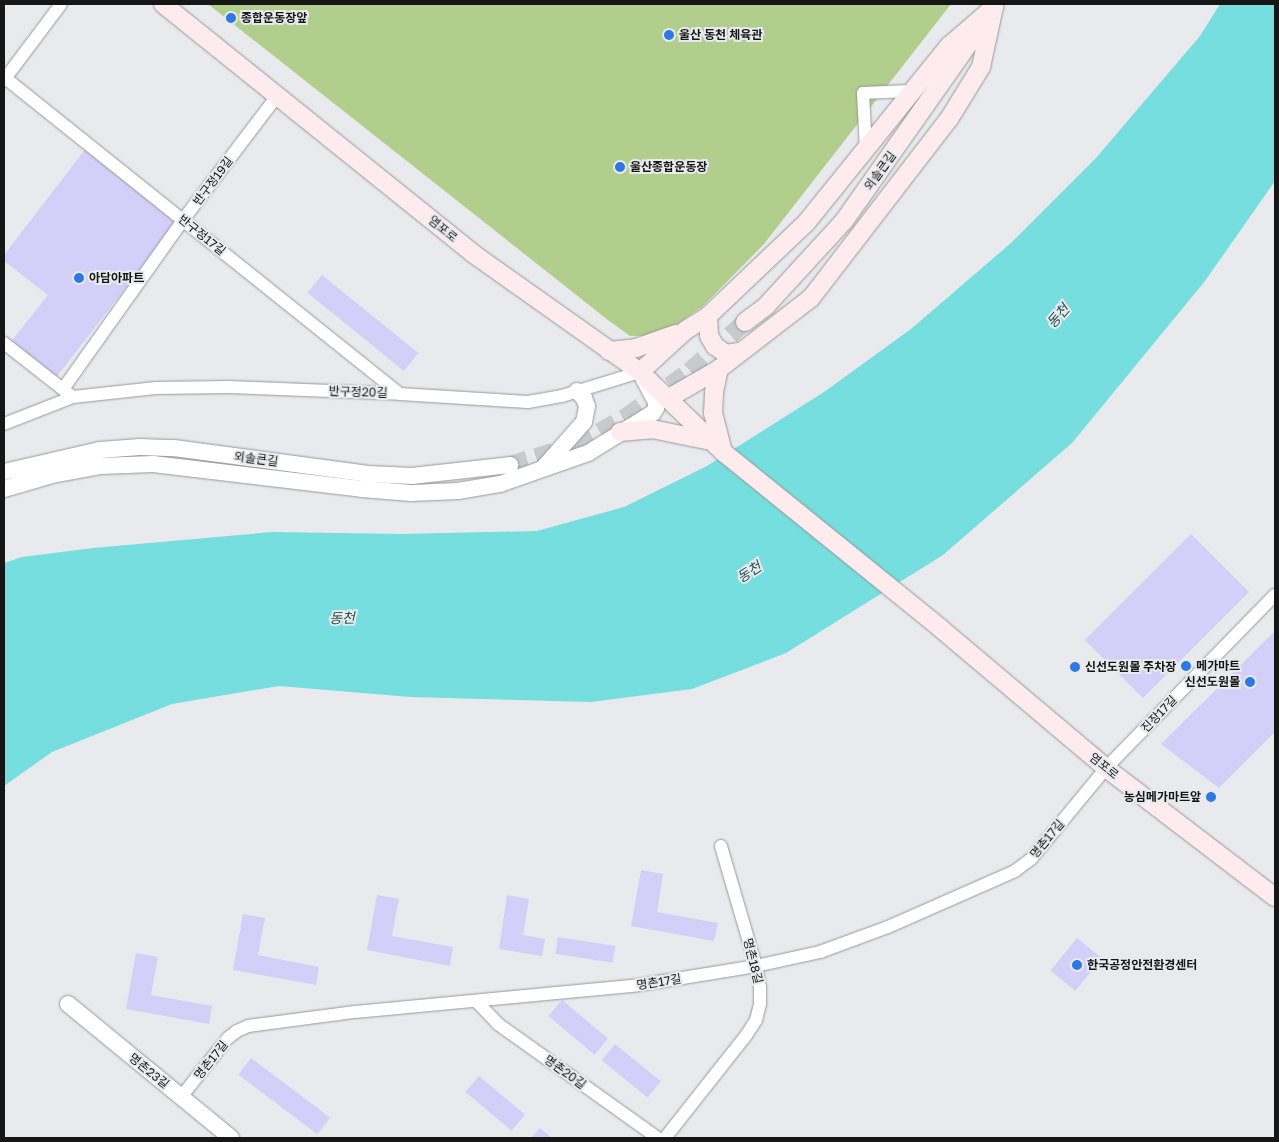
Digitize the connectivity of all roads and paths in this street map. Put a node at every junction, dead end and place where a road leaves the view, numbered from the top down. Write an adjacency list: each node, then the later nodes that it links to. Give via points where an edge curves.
1 (61, 4): 4 (street)
2 (163, 4): 6 (main road, 염포로)
3 (995, 6): 5 (main road, via 948,46); 10 (main road, 외솔큰길, via 844,221 766,306); 14 (main road, via 981,66 949,119 811,298)
4 (4, 78): 8 (street, 반구정17길)
5 (910, 91): 7 (main road); 7 (street, via 863,92)
6 (278, 96): 8 (street, 반구정19길); 13 (main road, 염포로, via 476,255)
7 (866, 150): 9 (main road, via 806,223)
8 (183, 220): 17 (street, 반구정19길); 19 (street, 반구정17길)
9 (708, 316): 11 (main road); 14 (main road, via 709,336 716,346 726,354)
10 (745, 322)
11 (686, 330): 13 (main road, via 636,348); 16 (main road)
12 (4, 343): 17 (street)
13 (609, 351): 16 (main road, 염포로)
14 (740, 352): 15 (main road)
15 (719, 369): 21 (main road); 24 (main road, via 713,413)
16 (640, 372): 18 (street, 반구정20길); 21 (main road, 염포로); 23 (street, via 656,408)
17 (62, 389): 20 (street)
18 (577, 391): 19 (street, 반구정20길, via 528,402); 26 (street, via 587,406 584,422)
19 (400, 394): 20 (street, 반구정20길, via 229,387 156,388)
20 (73, 397): 22 (street, 반구정20길)
21 (667, 399): 24 (main road, 염포로)
22 (4, 424)
23 (620, 432): 24 (main road, via 652,429 684,434); 26 (street, via 588,452)
24 (718, 447): 30 (main road, 염포로)
25 (510, 465): 27 (street, 외솔큰길, via 412,476 368,474 174,448 140,447 100,450)
26 (541, 471): 28 (street, via 500,484 458,491 411,493 153,464 101,466 52,475)
27 (4, 472)
28 (4, 489)
29 (1275, 596): 30 (street, 진장17길)
30 (1106, 768): 32 (main road, 염포로); 33 (street, 명촌17길, via 1031,859 1015,871 888,927 820,952)
31 (721, 846): 33 (street, 명촌18길)
32 (1275, 897)
33 (756, 966): 34 (street, 명촌17길, via 639,985); 39 (street, 명촌18길, via 760,1004 756,1020)
34 (476, 1000): 36 (street, 명촌17길, via 248,1026 228,1038); 38 (street, 명촌20길, via 498,1024)
35 (68, 1004): 36 (street, 명촌23길)
36 (181, 1097): 37 (street, 명촌23길)
37 (231, 1138)
38 (658, 1138)
39 (665, 1138)

